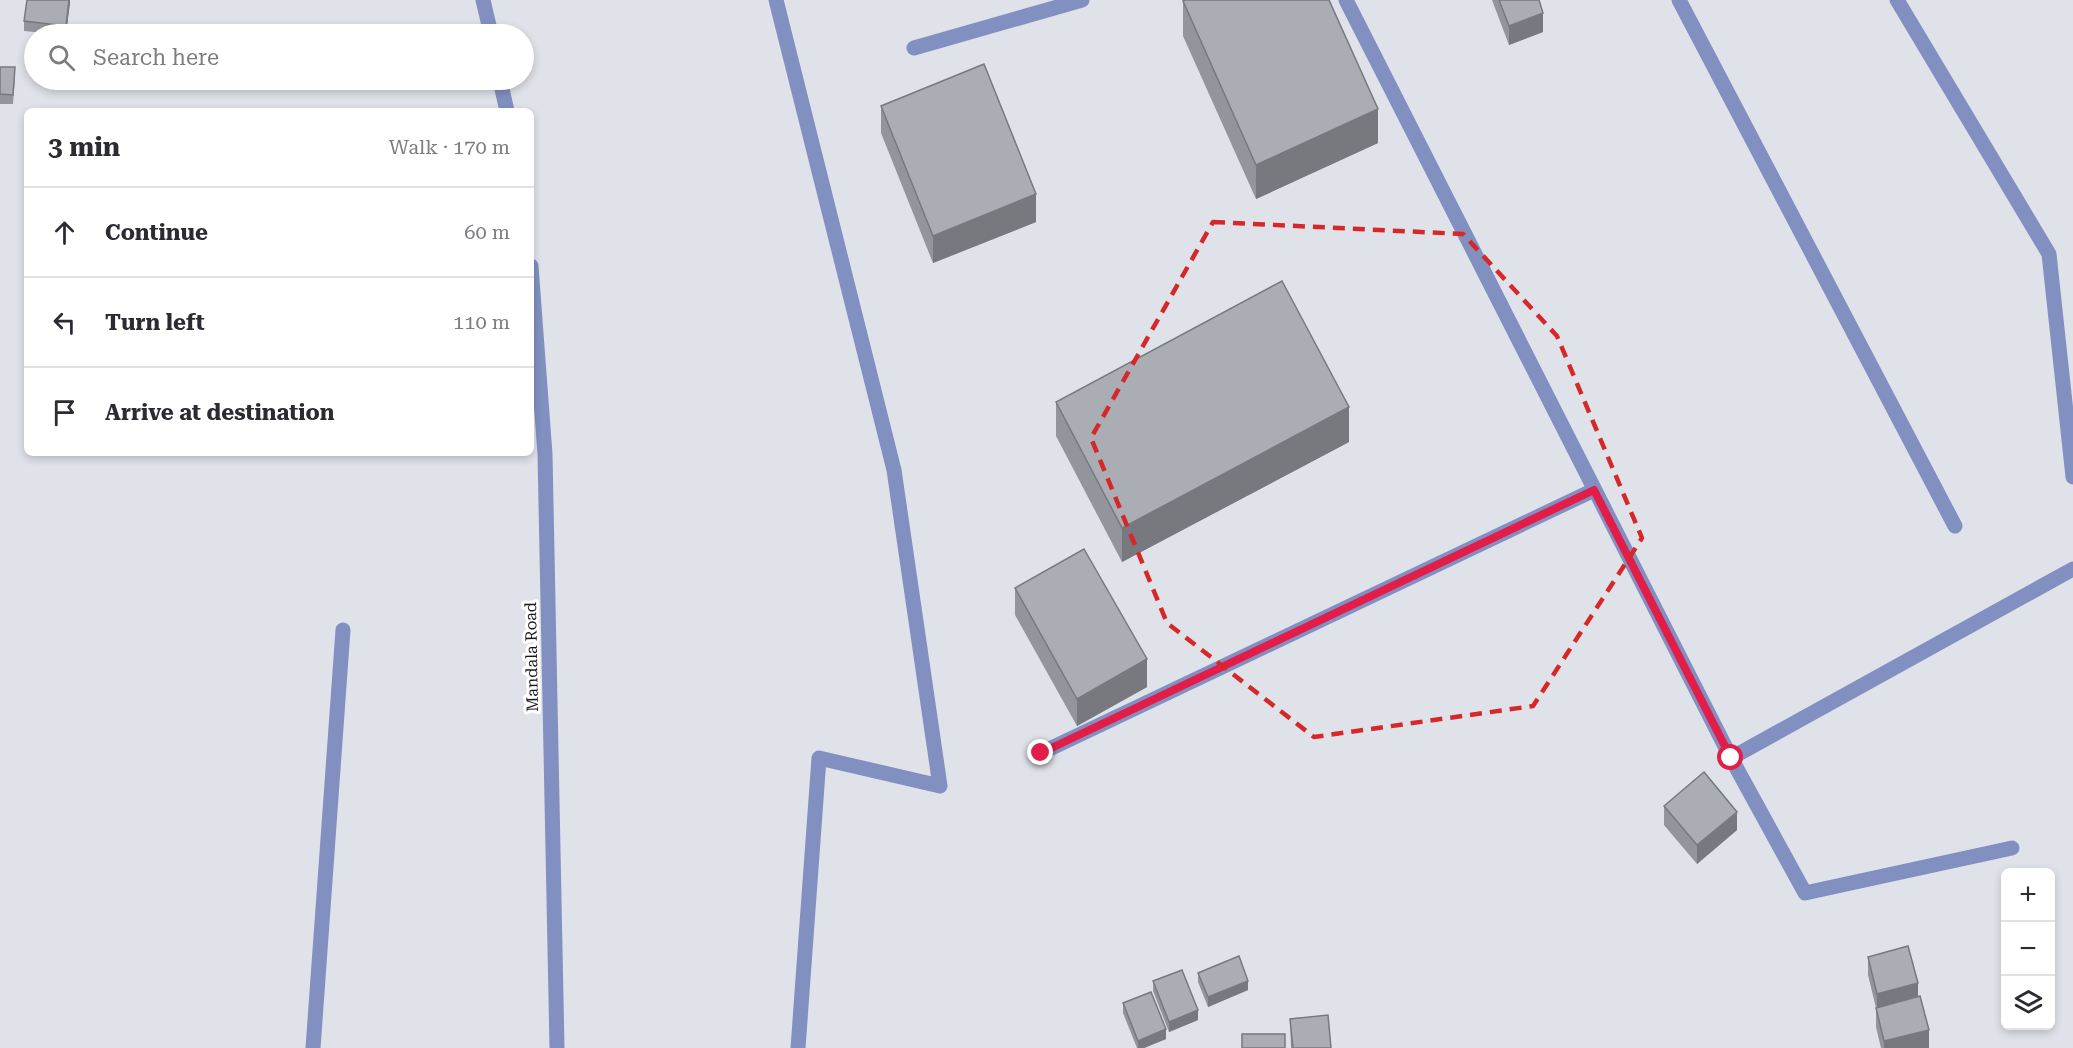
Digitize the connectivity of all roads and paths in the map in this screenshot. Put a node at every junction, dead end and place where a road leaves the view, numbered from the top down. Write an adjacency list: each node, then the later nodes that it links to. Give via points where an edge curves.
1 (483, 0): 7 (street)
2 (776, 0): 22 (street, via 894,470 940,786 819,758)
3 (1082, 0): 8 (street)
4 (1346, 0): 13 (street)
5 (1679, 0): 14 (street)
6 (1897, 0): 12 (street, via 2049,254)
7 (488, 24)
8 (914, 48)
9 (502, 90): 10 (street)
10 (506, 108)
11 (534, 306): 21 (street, Mandala Road, via 545,454)
12 (2073, 477)
13 (1594, 490): 17 (street); 18 (street)
14 (1955, 526)
15 (2073, 569): 18 (street)
16 (343, 630): 20 (street)
17 (1041, 753)
18 (1731, 758): 19 (street, via 1805,893)
19 (2012, 848)
20 (313, 1048)
21 (557, 1048)
22 (798, 1048)

